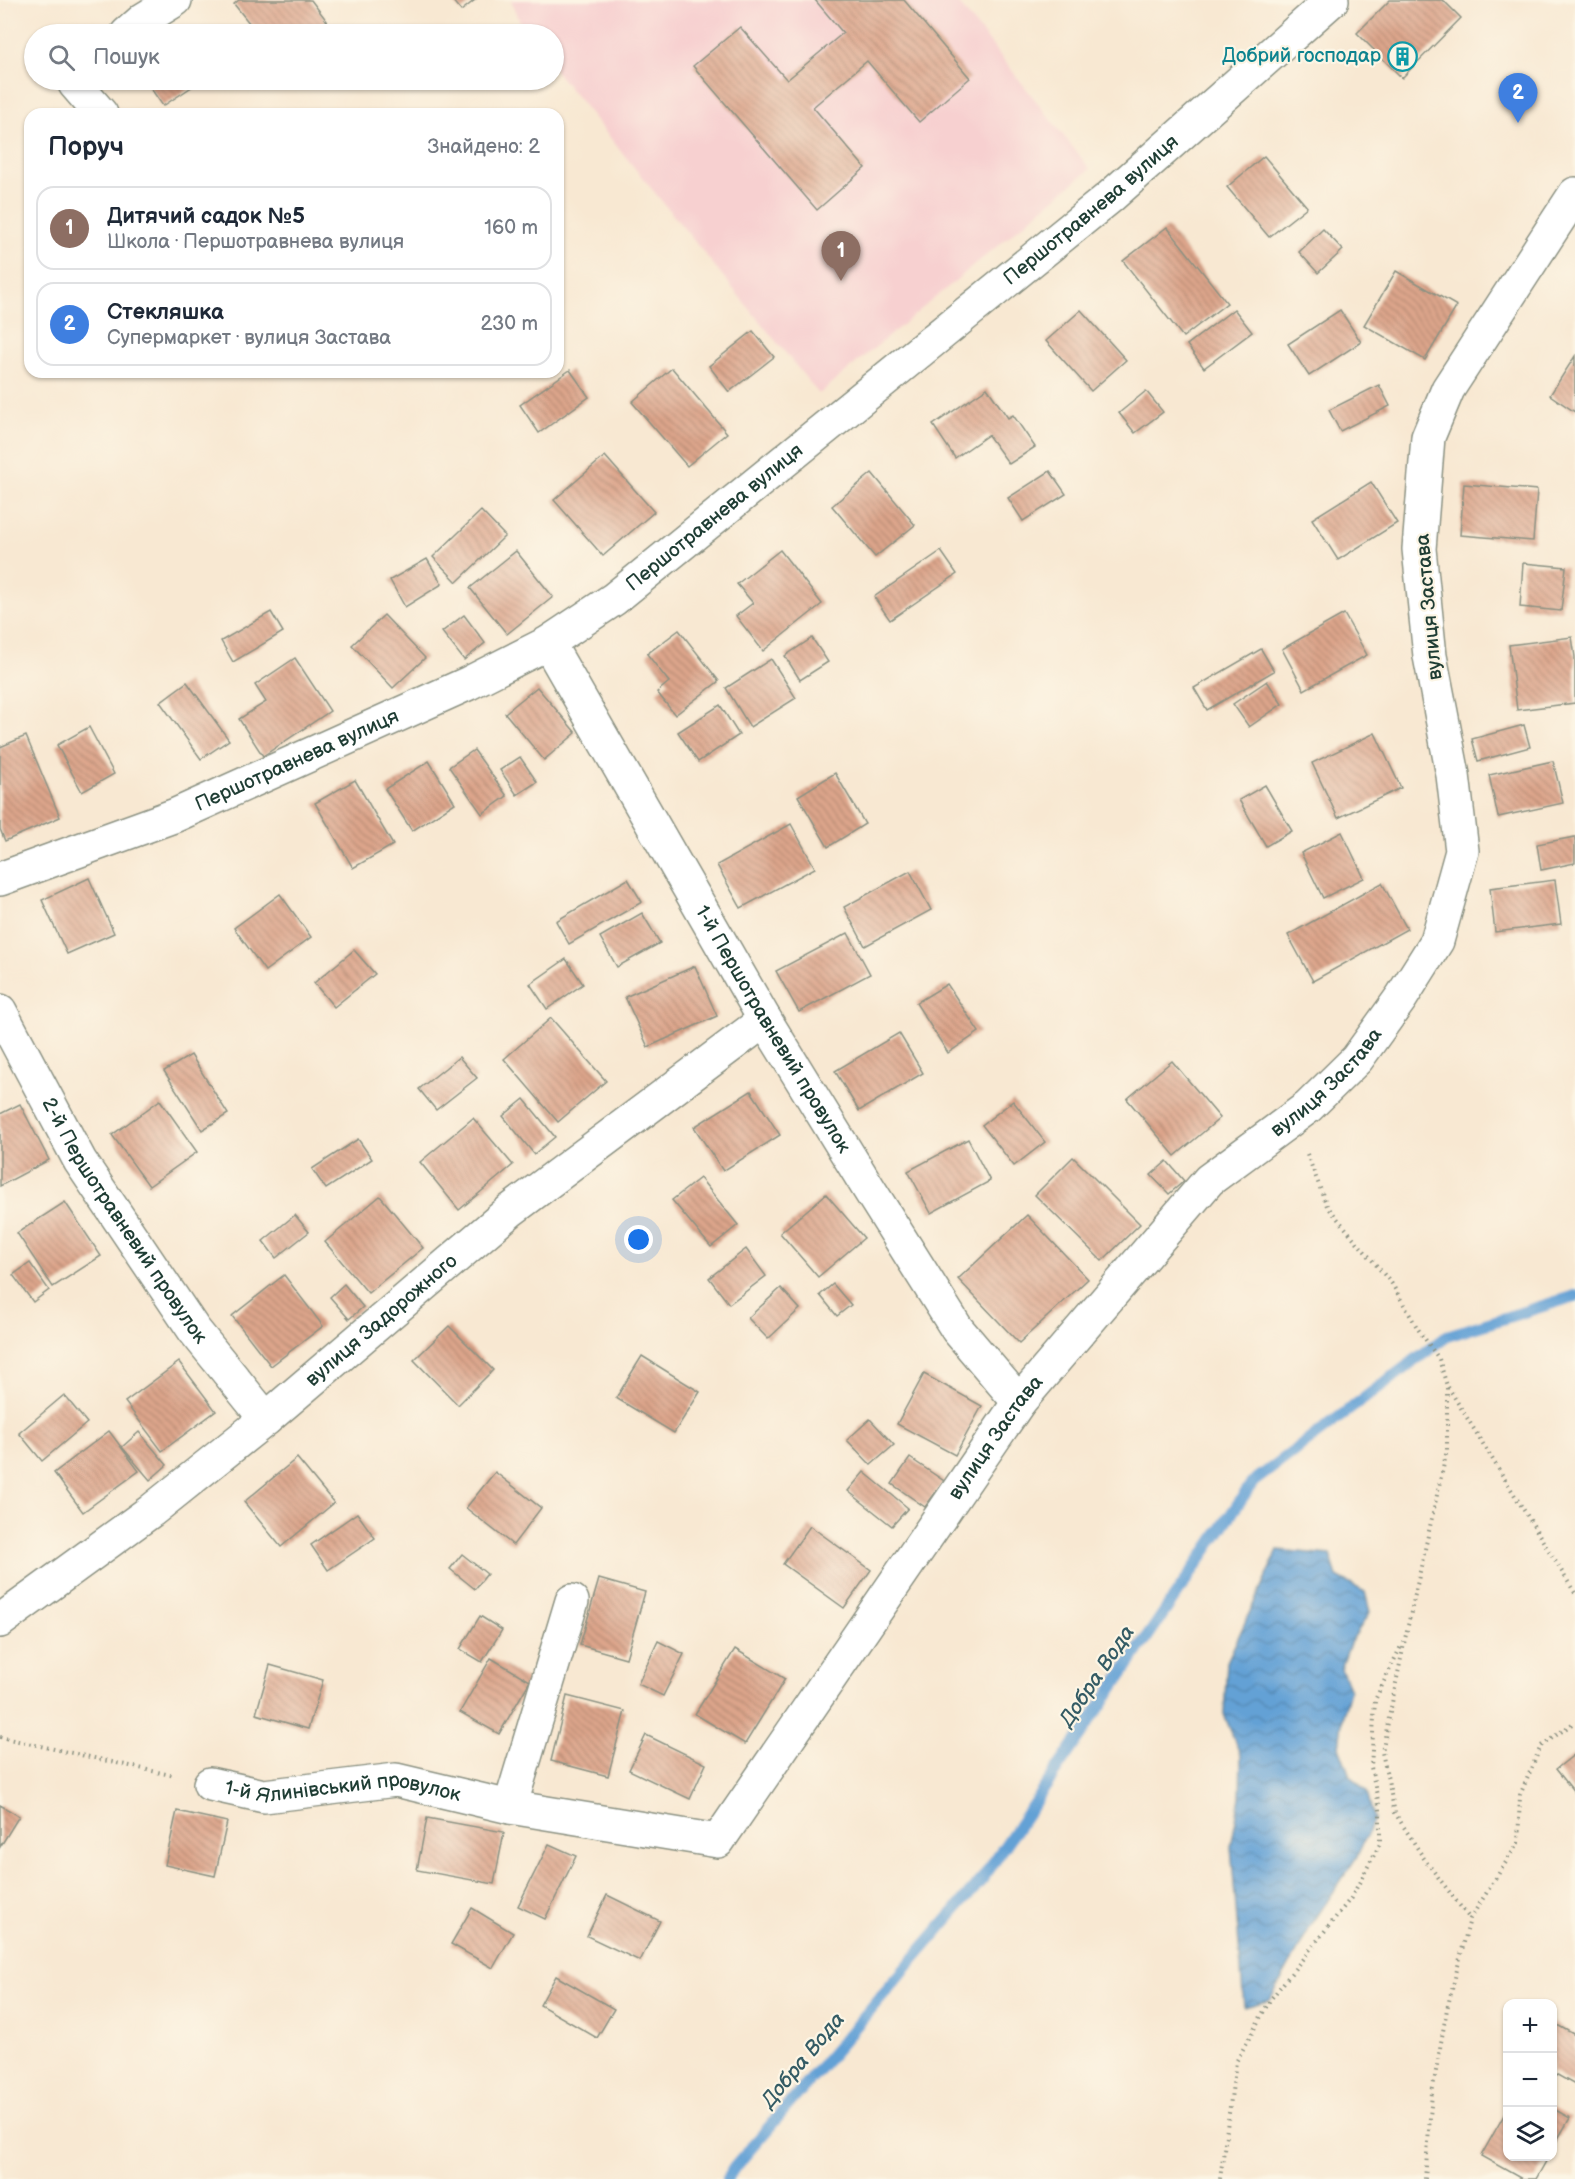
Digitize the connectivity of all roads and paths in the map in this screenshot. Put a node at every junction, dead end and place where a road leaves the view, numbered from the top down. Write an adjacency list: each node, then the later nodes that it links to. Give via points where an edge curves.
1 (175, 0): 3 (street)
2 (1332, 0): 7 (street, Першотравнева вулиця, via 1101,204 614,599)
3 (138, 24)
4 (80, 90): 5 (street)
5 (96, 108)
6 (1575, 195): 11 (street, вулиця Застава, via 1448,388 1428,437 1419,549 1430,656 1453,775 1462,851 1437,942 1357,1059)
7 (548, 643): 8 (street, Першотравнева вулиця, via 469,683 176,815); 10 (street, 1-й Першотравневий провулок)
8 (0, 879)
9 (0, 1011): 14 (street, 2-й Першотравневий провулок, via 80,1161 194,1330)
10 (765, 1020): 13 (street, 1-й Першотравневий провулок, via 957,1329); 14 (street, вулиця Задорожного, via 511,1210)
11 (1308, 1107): 12 (path, via 1306,1152 1327,1206 1392,1284 1439,1359); 13 (street, вулиця Застава, via 1209,1180)
12 (1447, 1386): 15 (path); 18 (path, via 1447,1450)
13 (1019, 1402): 23 (street, вулиця Застава)
14 (266, 1419): 17 (street, вулиця Задорожного, via 151,1511)
15 (1575, 1593)
16 (572, 1602): 22 (street)
17 (0, 1621)
18 (1405, 1640): 24 (path, via 1382,1752 1395,1813); 25 (path, via 1375,1700 1371,1767 1380,1809 1380,1844 1351,1898 1270,2000 1236,2062)
19 (1575, 1722): 24 (path, via 1541,1746 1520,1795 1518,1843)
20 (0, 1737): 21 (path, 1-й Ялинівський провулок)
21 (210, 1784): 22 (street, 1-й Ялинівський провулок, via 264,1796 396,1780)
22 (510, 1807): 23 (street, 1-й Ялинівський провулок)
23 (718, 1841)
24 (1470, 1919): 26 (path, via 1447,2009 1432,2093)
25 (1220, 2179)
26 (1425, 2179)

